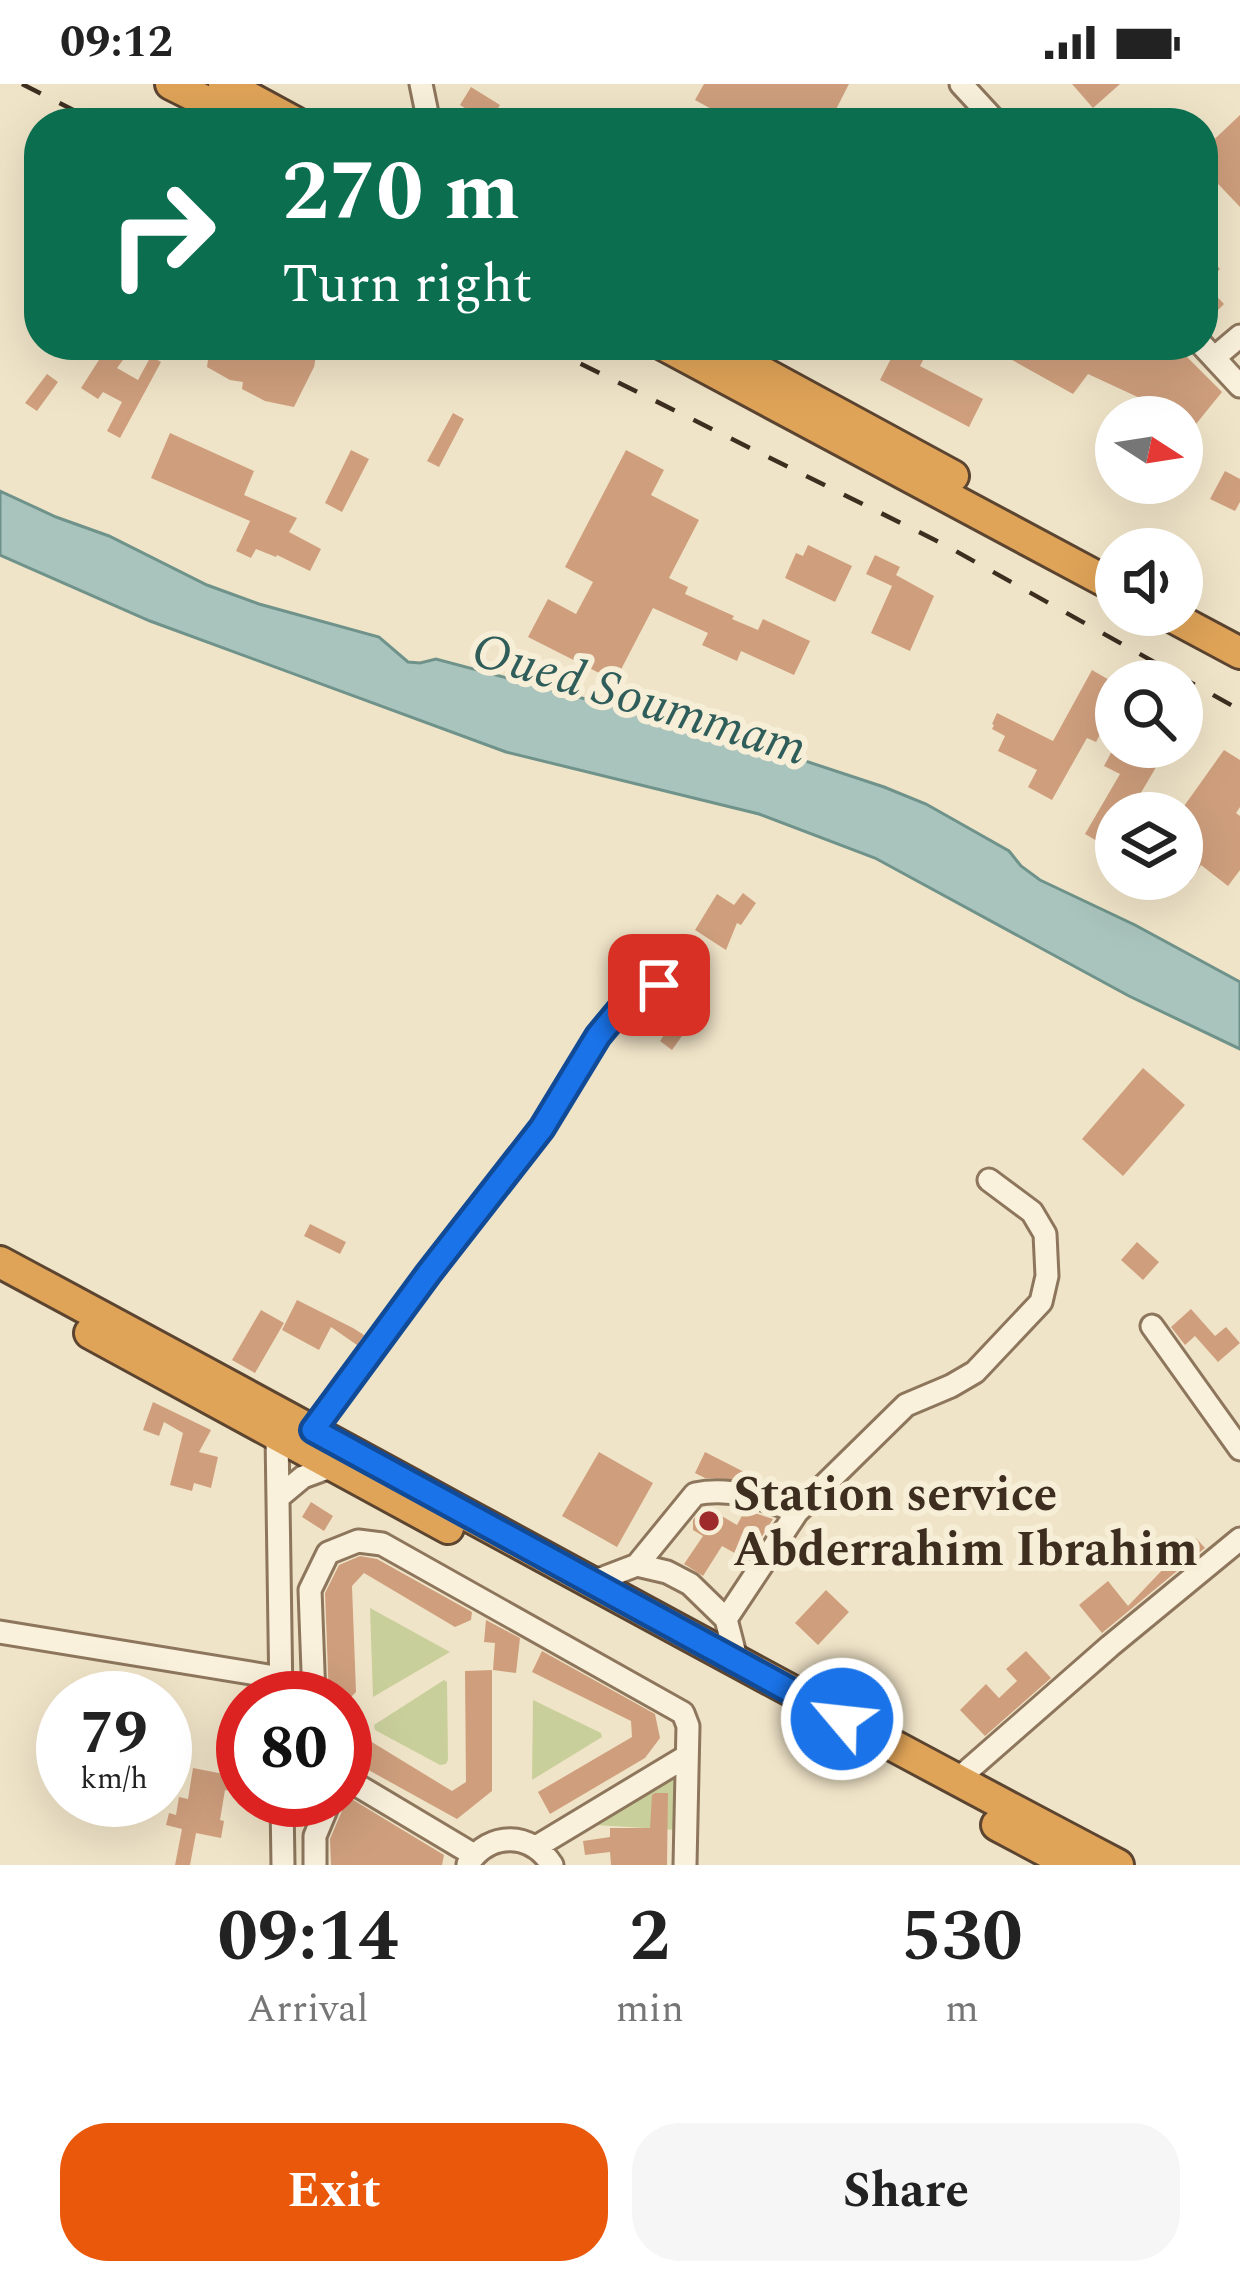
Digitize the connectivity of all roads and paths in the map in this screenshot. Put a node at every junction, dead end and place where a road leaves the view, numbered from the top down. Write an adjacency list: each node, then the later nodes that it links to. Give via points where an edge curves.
1 (171, 84): 4 (highway)
2 (224, 84): 5 (highway)
3 (961, 84): 6 (street)
4 (218, 108)
5 (268, 108)
6 (983, 108)
7 (692, 360): 12 (highway)
8 (740, 360): 11 (highway)
9 (1216, 360): 10 (street)
10 (1240, 386)
11 (1095, 554)
12 (1095, 575)
13 (1203, 611): 14 (highway)
14 (1240, 631)
15 (1203, 633): 16 (highway)
16 (1240, 653)
17 (696, 988): 22 (street, via 659,985 633,994)
18 (989, 1180): 27 (street, via 1032,1212 1045,1234 1042,1302 974,1372 906,1405)
19 (0, 1262): 22 (highway)
20 (0, 1285): 23 (highway)
21 (1152, 1326): 24 (street)
22 (313, 1430): 30 (highway)
23 (277, 1436): 25 (highway); 26 (street)
24 (1240, 1449)
25 (333, 1466): 26 (street); 43 (highway)
26 (279, 1498): 34 (street)
27 (797, 1512): 29 (street, via 762,1497 695,1494); 31 (street)
28 (1240, 1539): 38 (street)
29 (637, 1565): 30 (street); 31 (street, via 690,1584)
30 (590, 1583): 33 (highway)
31 (726, 1619): 33 (street)
32 (0, 1632): 36 (street)
33 (737, 1662): 38 (highway)
34 (281, 1671)
35 (313, 1671): 37 (street, via 310,1591 328,1553 358,1541 382,1544 683,1713)
36 (216, 1675)
37 (687, 1756): 42 (street); 48 (street)
38 (957, 1780): 50 (highway)
39 (372, 1796): 44 (street)
40 (282, 1827): 45 (street)
41 (319, 1827): 46 (street)
42 (536, 1846): 44 (street, via 502,1840); 47 (street)
43 (1038, 1857): 49 (highway)
44 (471, 1860)
45 (283, 1865)
46 (316, 1865)
47 (552, 1865)
48 (686, 1865)
49 (1072, 1865)
50 (1118, 1865)

